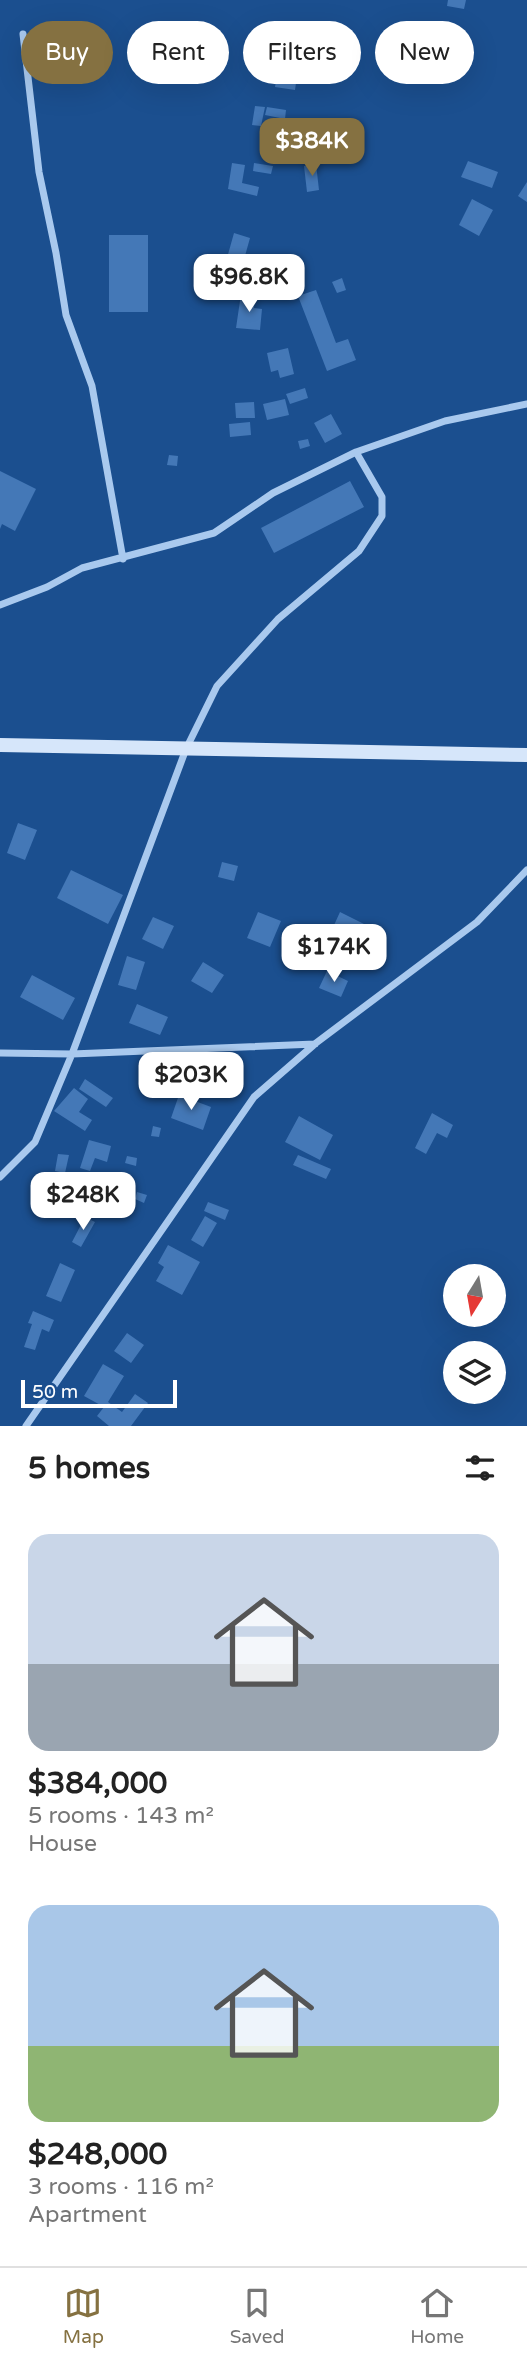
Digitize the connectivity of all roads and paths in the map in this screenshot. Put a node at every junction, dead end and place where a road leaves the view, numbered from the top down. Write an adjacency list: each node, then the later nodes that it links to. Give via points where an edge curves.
1 (29, 84): 4 (street, via 39,172 66,315 92,386)
2 (527, 404): 3 (street, via 445,421)
3 (356, 452): 4 (street, via 273,493 214,533); 7 (street, via 382,497 382,516 359,551 278,619 217,686)
4 (123, 559): 5 (street, via 82,568)
5 (0, 605)
6 (0, 746): 7 (street)
7 (186, 749): 8 (street); 12 (street)
8 (527, 755)
9 (527, 870): 10 (street, via 477,922)
10 (316, 1044): 12 (street); 14 (street, via 254,1097)
11 (0, 1053): 12 (street)
12 (72, 1054): 13 (street, via 35,1142)
13 (0, 1177)
14 (26, 1426)

